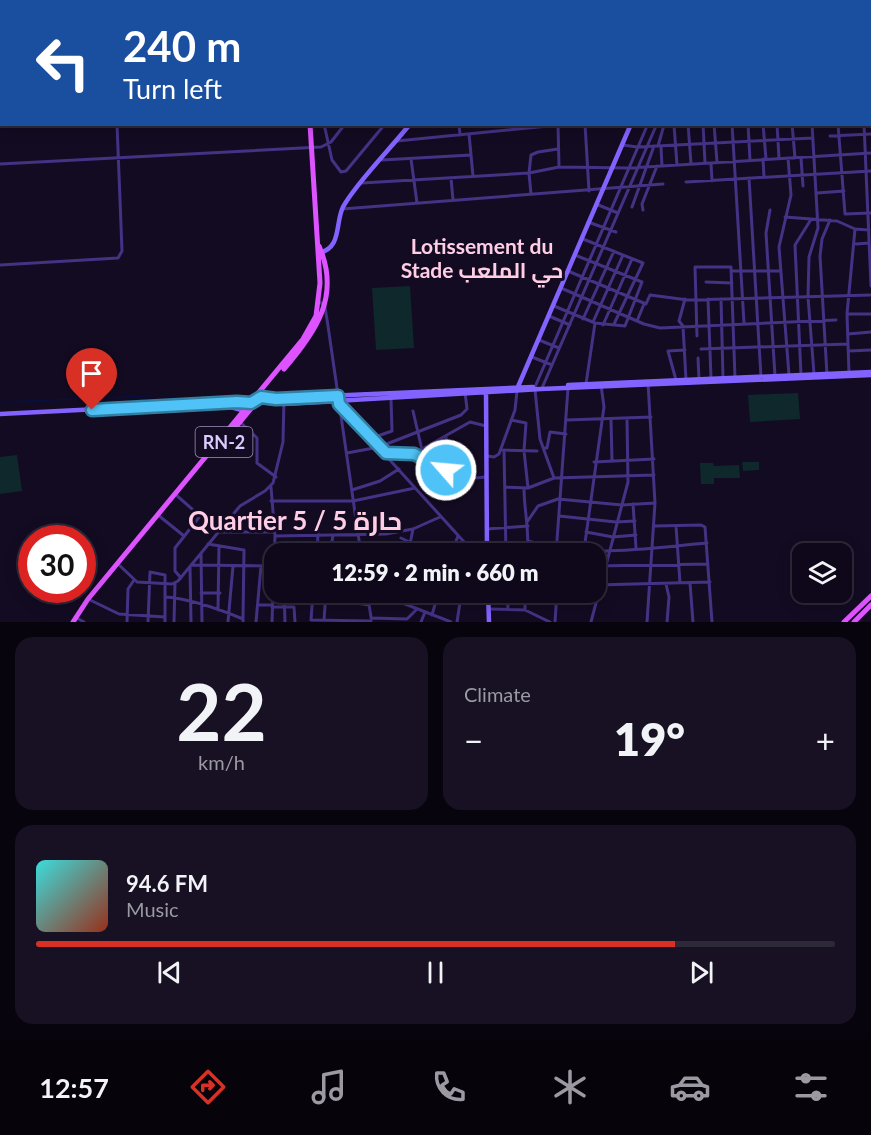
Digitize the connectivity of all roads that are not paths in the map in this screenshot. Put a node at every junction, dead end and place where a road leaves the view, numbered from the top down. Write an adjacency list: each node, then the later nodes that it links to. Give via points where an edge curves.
1 (117, 126): 57 (street)
2 (310, 126): 46 (main road, RN-2)
3 (324, 126): 43 (street)
4 (343, 126): 43 (street)
5 (383, 126): 43 (street, via 343,172 336,167)
6 (408, 126): 36 (street)
7 (459, 126): 30 (street)
8 (527, 126): 27 (street)
9 (558, 126): 50 (street)
10 (585, 126): 72 (street)
11 (630, 126): 44 (street)
12 (646, 126): 48 (street)
13 (656, 126): 49 (street)
14 (664, 126): 47 (street)
15 (674, 126): 45 (street)
16 (688, 126): 41 (street)
17 (703, 126): 42 (street)
18 (714, 126): 40 (street)
19 (732, 126): 39 (street)
20 (748, 126): 37 (street)
21 (763, 126): 38 (street)
22 (777, 126): 35 (street)
23 (792, 126): 34 (street)
24 (812, 126): 33 (street)
25 (838, 126): 32 (street)
26 (864, 126): 28 (street)
27 (469, 134): 30 (street); 53 (street)
28 (865, 134): 29 (street); 32 (street); 51 (street)
29 (871, 134)
30 (460, 135): 36 (street)
31 (830, 136): 32 (street)
32 (839, 136): 54 (street)
33 (813, 138): 34 (street); 55 (street)
34 (793, 139): 35 (street); 60 (street)
35 (778, 140): 38 (street); 58 (street)
36 (397, 141): 63 (street)
37 (749, 141): 38 (street); 39 (street); 64 (street)
38 (764, 141): 62 (street)
39 (733, 142): 40 (street); 65 (street)
40 (715, 143): 42 (street); 66 (street)
41 (689, 144): 42 (street); 45 (street); 70 (street)
42 (705, 144): 67 (street)
43 (327, 145): 46 (street)
44 (621, 145): 48 (street); 77 (street)
45 (675, 145): 47 (street); 71 (street)
46 (310, 146): 57 (street); 132 (main road, RN-2)
47 (657, 146): 49 (street); 73 (street); 75 (street)
48 (637, 147): 49 (street); 79 (street)
49 (647, 147): 78 (street)
50 (558, 149): 76 (street); 81 (street, via 534,153)
51 (866, 153): 52 (street); 54 (street); 80 (street)
52 (871, 153)
53 (471, 155): 61 (street); 85 (street)
54 (841, 155): 55 (street); 82 (street)
55 (814, 156): 56 (street); 83 (street)
56 (801, 157): 60 (street); 84 (street)
57 (119, 158): 69 (street); 139 (street, via 122,251 118,258)
58 (779, 158): 59 (street); 62 (street)
59 (788, 158): 60 (street); 86 (street)
60 (795, 158)
61 (411, 159): 63 (street); 90 (street)
62 (764, 159): 64 (street); 87 (street)
63 (382, 160): 94 (street)
64 (750, 160): 65 (street)
65 (735, 161): 66 (street); 91 (street)
66 (717, 162): 68 (street)
67 (705, 163): 68 (street); 70 (street)
68 (711, 163): 92 (street)
69 (0, 164)
70 (691, 164): 71 (street)
71 (676, 165): 75 (street)
72 (587, 166): 76 (street); 77 (street); 102 (street)
73 (647, 166): 74 (street); 78 (street); 96 (street)
74 (657, 166): 75 (street); 97 (street)
75 (662, 166)
76 (560, 167): 81 (street)
77 (612, 167): 79 (street); 100 (street)
78 (639, 167): 79 (street); 98 (street)
79 (629, 168): 101 (street)
80 (869, 171): 82 (street); 115 (street)
81 (529, 173): 85 (street); 105 (street)
82 (842, 173): 83 (street); 103 (street)
83 (815, 174): 84 (street); 104 (street)
84 (802, 175): 86 (street); 99 (street)
85 (473, 176): 88 (street)
86 (789, 176): 87 (street); 116 (street, via 791,195)
87 (764, 177): 89 (street)
88 (452, 178): 90 (street); 106 (street)
89 (749, 178): 91 (street); 144 (street)
90 (414, 179): 94 (street); 107 (street)
91 (736, 179): 92 (street); 143 (street)
92 (712, 180): 93 (street)
93 (686, 182)
94 (362, 183): 110 (street)
95 (663, 184): 97 (street)
96 (640, 185): 97 (street); 98 (street); 109 (street)
97 (649, 185): 112 (street)
98 (629, 186): 101 (street); 114 (street)
99 (803, 186)
100 (603, 187): 101 (street); 102 (street); 108 (street)
101 (620, 187): 111 (street)
102 (590, 191): 105 (street)
103 (844, 191): 104 (street); 115 (street, via 845,214)
104 (817, 193): 117 (street)
105 (531, 195): 106 (street)
106 (453, 201): 107 (street)
107 (417, 203): 110 (street)
108 (596, 204): 111 (street); 120 (street)
109 (632, 207)
110 (342, 209): 132 (street, via 335,242)
111 (610, 210): 114 (street); 121 (street)
112 (643, 210)
113 (770, 210): 145 (street, via 766,233)
114 (618, 213): 123 (street)
115 (870, 213): 124 (street)
116 (785, 217): 119 (street); 146 (street, via 779,247)
117 (817, 220): 118 (street); 119 (street); 166 (street)
118 (830, 220): 122 (street); 167 (street, via 822,239)
119 (810, 221): 165 (street, via 795,245)
120 (588, 222): 121 (street); 126 (street)
121 (603, 226): 123 (street); 128 (street)
122 (855, 229): 124 (street); 129 (street)
123 (611, 230): 125 (street); 130 (street)
124 (870, 230): 127 (street)
125 (616, 232)
126 (581, 238): 128 (street); 133 (street)
127 (870, 242): 129 (street); 137 (street)
128 (596, 244): 130 (street); 136 (street)
129 (856, 244): 163 (street)
130 (604, 247): 131 (street); 138 (street)
131 (614, 251): 134 (street); 140 (street)
132 (320, 253): 179 (main road, RN-2); 183 (main road, RN-2, via 326,281)
133 (574, 254): 136 (street); 141 (street)
134 (623, 255): 135 (street); 142 (street)
135 (632, 259): 148 (street); 151 (street, via 643,263)
136 (588, 260): 138 (street); 149 (street)
137 (870, 260): 150 (street)
138 (597, 264): 140 (street); 152 (street)
139 (0, 265)
140 (606, 268): 142 (street); 155 (street)
141 (567, 270): 149 (street); 157 (street)
142 (615, 271): 148 (street); 158 (street)
143 (741, 271): 144 (street); 147 (street); 170 (street)
144 (754, 271): 145 (street); 171 (street)
145 (768, 271): 146 (street); 172 (street)
146 (781, 271): 173 (street)
147 (732, 272): 154 (street); 175 (street, via 731,267 695,267)
148 (625, 275): 151 (street); 159 (street)
149 (582, 277): 152 (street); 160 (street)
150 (871, 278): 156 (street)
151 (634, 279): 162 (street); 177 (street, via 642,283)
152 (589, 280): 155 (street); 164 (street)
153 (706, 282): 154 (street)
154 (732, 283): 169 (street)
155 (599, 284): 158 (street); 178 (street)
156 (871, 286)
157 (560, 287): 160 (street); 181 (street)
158 (608, 288): 159 (street); 182 (street)
159 (617, 292): 162 (street); 184 (street)
160 (574, 294): 164 (street); 185 (street)
161 (871, 295): 163 (street)
162 (627, 296): 177 (street); 186 (street)
163 (850, 296): 167 (street); 187 (street)
164 (582, 297): 178 (street); 190 (street)
165 (796, 297): 166 (street); 173 (street); 194 (street)
166 (808, 297): 167 (street); 195 (street)
167 (822, 297): 196 (street)
168 (722, 298): 169 (street); 176 (street); 206 (street)
169 (732, 298): 170 (street); 207 (street)
170 (743, 298): 171 (street); 203 (street)
171 (756, 298): 172 (street); 199 (street)
172 (770, 298): 173 (street); 200 (street)
173 (783, 298): 201 (street)
174 (685, 299): 175 (street); 180 (street, via 650,295); 211 (street, via 679,321)
175 (696, 299): 176 (street); 210 (street)
176 (708, 299): 205 (street)
177 (636, 300): 180 (street); 191 (street)
178 (591, 301): 182 (street); 192 (street)
179 (320, 302): 183 (street); 265 (main road, RN-2, via 303,339)
180 (644, 304): 193 (street)
181 (552, 305): 185 (street); 189 (street)
182 (600, 305): 184 (street); 202 (street)
183 (325, 307): 260 (main road, RN-2, via 306,344); 263 (street)
184 (609, 309): 186 (street); 209 (street)
185 (567, 311): 190 (street); 198 (street)
186 (619, 314): 191 (street); 204 (street)
187 (847, 314): 188 (street); 213 (street)
188 (871, 314)
189 (548, 315): 198 (street); 215 (street)
190 (574, 315): 192 (street); 208 (street)
191 (629, 318): 193 (street); 204 (street, via 625,326)
192 (583, 319): 202 (street)
193 (637, 321): 211 (street, via 660,328)
194 (798, 321): 195 (street); 201 (street); 218 (street)
195 (810, 321): 196 (street); 219 (street)
196 (823, 321): 197 (street); 220 (street)
197 (836, 321)
198 (562, 322): 208 (street); 217 (street)
199 (758, 322): 200 (street); 203 (street); 223 (street)
200 (771, 322): 201 (street); 221 (street)
201 (784, 322): 222 (street)
202 (594, 323): 209 (street); 250 (street)
203 (744, 323): 207 (street)
204 (614, 324): 209 (street)
205 (709, 324): 206 (street); 210 (street); 227 (street)
206 (722, 324): 207 (street); 225 (street)
207 (733, 324): 226 (street)
208 (570, 325): 224 (street)
209 (603, 325)
210 (697, 325): 211 (street); 214 (street)
211 (683, 326): 228 (street)
212 (871, 332): 213 (street)
213 (848, 334): 216 (street)
214 (697, 336)
215 (537, 339): 217 (street); 232 (street)
216 (848, 344): 220 (street); 231 (street)
217 (551, 345): 224 (street); 234 (street)
218 (799, 345): 219 (street); 222 (street); 240 (street)
219 (812, 345): 220 (street); 238 (street)
220 (825, 345): 241 (street)
221 (773, 346): 222 (street); 223 (street); 243 (street)
222 (786, 346): 239 (street)
223 (759, 347): 226 (street); 242 (street)
224 (559, 348): 235 (street)
225 (722, 348): 226 (street); 227 (street); 244 (street)
226 (734, 348): 245 (street)
227 (710, 349): 229 (street); 247 (street)
228 (685, 350): 248 (street, via 668,351); 249 (street)
229 (701, 350)
230 (871, 350): 231 (street)
231 (848, 351): 236 (street)
232 (530, 356): 234 (street); 256 (street)
233 (698, 358): 246 (street)
234 (544, 362): 235 (street); 255 (street)
235 (552, 365): 253 (street)
236 (849, 373): 237 (street); 241 (street)
237 (871, 373): 241 (street)
238 (814, 374): 240 (street); 241 (street)
239 (789, 375): 240 (street); 243 (street)
240 (801, 375)
241 (827, 375): 249 (street)
242 (762, 376): 243 (street); 245 (street)
243 (775, 376)
244 (723, 378): 245 (street); 247 (street)
245 (735, 378)
246 (699, 379): 247 (street); 249 (street)
247 (711, 379)
248 (676, 380): 249 (street); 251 (street)
249 (686, 382): 251 (street)
250 (585, 384): 252 (street); 254 (street)
251 (649, 384): 252 (street); 268 (street)
252 (601, 386): 254 (street); 272 (street)
253 (543, 387): 254 (street); 255 (street)
254 (568, 387): 271 (street)
255 (535, 388): 256 (street); 281 (street)
256 (517, 389): 257 (street); 270 (street)
257 (486, 391): 258 (street); 275 (street)
258 (465, 392): 259 (street); 276 (street, via 467,409 461,416)
259 (402, 396): 261 (street); 263 (street)
260 (261, 397): 262 (street); 265 (main road, RN-2)
261 (391, 399): 263 (street); 279 (street, via 391,433)
262 (284, 401): 263 (street); 265 (street); 299 (street, via 283,442)
263 (339, 401): 279 (street); 287 (street)
264 (220, 404): 265 (street); 265 (street); 267 (street)
265 (251, 406): 274 (main road, RN-2)
266 (413, 411): 276 (street)
267 (0, 414)
268 (651, 417): 269 (street); 290 (street)
269 (627, 419): 273 (street); 291 (street)
270 (511, 420): 283 (street); 284 (street, via 526,422)
271 (567, 420): 272 (street); 277 (street)
272 (602, 420): 273 (street); 293 (street)
273 (611, 420): 292 (street)
274 (239, 421): 299 (street, via 257,438 257,463); 308 (main road, RN-2)
275 (486, 426): 278 (street, via 470,422); 289 (street)
276 (417, 433): 280 (street); 282 (street)
277 (566, 435): 281 (street, via 550,432); 302 (street)
278 (446, 437): 282 (street); 295 (street)
279 (372, 438): 280 (street)
280 (379, 447): 286 (street); 287 (street)
281 (544, 448): 301 (street)
282 (422, 450): 288 (street)
283 (502, 450): 284 (street); 289 (street, via 496,456); 304 (street)
284 (524, 451): 285 (street); 306 (street)
285 (537, 451)
286 (386, 453): 288 (street); 294 (street)
287 (346, 454): 307 (street)
288 (414, 454): 295 (street)
289 (486, 456): 300 (street)
290 (654, 459): 291 (street); 297 (street)
291 (628, 460): 292 (street); 296 (street)
292 (612, 461): 293 (street)
293 (594, 462): 298 (street)
294 (399, 469): 305 (street); 307 (street, via 380,481)
295 (446, 470): 300 (street, via 464,479)
296 (629, 475): 297 (street); 298 (street); 315 (street)
297 (654, 475): 313 (street)
298 (592, 476): 302 (street); 312 (street)
299 (276, 477): 303 (street)
300 (487, 477): 327 (street)
301 (554, 478): 302 (street); 306 (street)
302 (562, 479): 309 (street)
303 (271, 487): 310 (street); 328 (street, via 245,502)
304 (505, 487): 306 (street); 325 (street)
305 (416, 488): 311 (street); 318 (street)
306 (526, 488): 322 (street)
307 (352, 490): 311 (street)
308 (177, 495): 317 (main road, RN-2); 333 (street, via 200,514)
309 (558, 500): 312 (street); 316 (street); 322 (street, via 538,506)
310 (271, 501): 311 (street); 331 (street)
311 (353, 501): 334 (street)
312 (589, 502): 315 (street); 319 (street)
313 (655, 503): 314 (street); 323 (street)
314 (633, 504): 315 (street); 320 (street)
315 (622, 505): 321 (street)
316 (558, 515): 319 (street); 351 (street)
317 (159, 516): 333 (street); 363 (main road, RN-2)
318 (441, 516): 326 (street); 335 (street)
319 (587, 519): 321 (street); 329 (street)
320 (635, 521): 321 (street); 336 (street)
321 (616, 522): 337 (street)
322 (527, 524): 325 (street); 340 (street)
323 (655, 526): 324 (street); 358 (street)
324 (676, 526): 353 (street, via 703,525); 355 (street)
325 (506, 528): 327 (street); 349 (street)
326 (413, 529): 334 (street); 339 (street)
327 (487, 529): 348 (street)
328 (218, 532): 331 (street); 354 (street)
329 (586, 532): 337 (street); 352 (street)
330 (318, 533): 331 (street); 332 (street); 342 (street)
331 (274, 534): 341 (street)
332 (333, 535): 334 (street); 343 (street)
333 (184, 536): 374 (street, via 175,550 175,572)
334 (359, 536): 344 (street)
335 (458, 536): 346 (street); 347 (street)
336 (636, 536): 337 (street); 357 (street)
337 (613, 537): 360 (street)
338 (401, 538): 339 (street)
339 (410, 541): 345 (street)
340 (528, 541): 350 (street)
341 (274, 543)
342 (317, 543)
343 (332, 543)
344 (360, 543)
345 (414, 543)
346 (455, 543)
347 (465, 543)
348 (487, 543)
349 (506, 543)
350 (533, 543)
351 (556, 543)
352 (585, 543)
353 (707, 543): 355 (street); 364 (street)
354 (208, 544): 356 (street); 361 (street)
355 (678, 545): 358 (street); 372 (street)
356 (219, 546): 367 (street); 369 (street, via 243,549)
357 (636, 548): 358 (street); 360 (street)
358 (652, 548): 373 (street)
359 (606, 550): 360 (street)
360 (610, 550): 362 (street)
361 (201, 553): 365 (street); 366 (street)
362 (606, 561)
363 (119, 564): 375 (street); 385 (main road, RN-2)
364 (708, 564): 372 (street); 376 (street)
365 (190, 565): 366 (street); 374 (street); 391 (street)
366 (201, 565): 367 (street); 386 (street)
367 (220, 565): 368 (street); 387 (street)
368 (233, 566): 369 (street); 419 (street)
369 (244, 566): 370 (street); 425 (street)
370 (261, 566): 409 (street)
371 (606, 566): 373 (street)
372 (680, 566): 373 (street); 379 (street)
373 (652, 567): 384 (street)
374 (181, 578): 378 (street)
375 (134, 580): 377 (street); 420 (street, via 128,589)
376 (710, 582): 380 (street); 450 (street)
377 (149, 583): 381 (street); 381 (street, via 150,572 164,573); 422 (street)
378 (175, 583): 381 (street); 390 (street)
379 (680, 583): 380 (street); 382 (street)
380 (690, 583): 449 (street)
381 (165, 584): 389 (street)
382 (666, 584): 384 (street); 448 (street)
383 (606, 585): 384 (street)
384 (651, 585): 447 (street)
385 (96, 592)
386 (201, 593): 387 (street); 408 (street)
387 (219, 593): 416 (street)
388 (871, 596): 451 (main road)
389 (165, 597): 390 (street); 423 (street)
390 (175, 598): 391 (street); 432 (street)
391 (190, 602): 408 (street); 433 (street)
392 (87, 603): 424 (main road, RN-2)
393 (96, 603): 420 (street)
394 (272, 603): 411 (street)
395 (312, 603): 428 (street)
396 (325, 603): 440 (street)
397 (362, 603): 406 (street)
398 (401, 603): 407 (street)
399 (436, 603): 421 (street)
400 (460, 603): 443 (street)
401 (489, 603): 414 (street)
402 (508, 603): 415 (street)
403 (525, 603): 417 (street)
404 (556, 603): 445 (street)
405 (594, 603): 446 (street)
406 (369, 604): 426 (street)
407 (405, 604): 413 (street)
408 (202, 605): 416 (street); 434 (street)
409 (258, 605): 411 (street); 436 (street)
410 (871, 605): 452 (main road)
411 (272, 606): 412 (street); 437 (street)
412 (284, 606): 438 (street); 439 (street, via 294,607)
413 (417, 609): 418 (street); 426 (street, via 407,620)
414 (489, 609): 415 (street); 444 (street)
415 (508, 609): 417 (street)
416 (218, 610): 419 (street)
417 (525, 610): 445 (street)
418 (425, 612): 421 (street); 441 (street)
419 (230, 613): 425 (street); 435 (street)
420 (127, 615): 422 (street); 429 (street)
421 (432, 615): 427 (street)
422 (148, 616): 423 (street); 430 (street)
423 (165, 617): 431 (street)
424 (77, 620)
425 (243, 620)
426 (371, 620): 440 (street)
427 (439, 620): 442 (street)
428 (311, 621): 440 (street)
429 (127, 622)
430 (148, 622)
431 (165, 622)
432 (174, 622)
433 (190, 622)
434 (202, 622)
435 (228, 622)
436 (256, 622)
437 (272, 622)
438 (285, 622)
439 (295, 622)
440 (324, 622)
441 (421, 622)
442 (451, 622)
443 (457, 622)
444 (489, 622)
445 (553, 622)
446 (591, 622)
447 (647, 622)
448 (666, 622)
449 (693, 622)
450 (712, 622)
451 (844, 622)
452 (854, 622)

